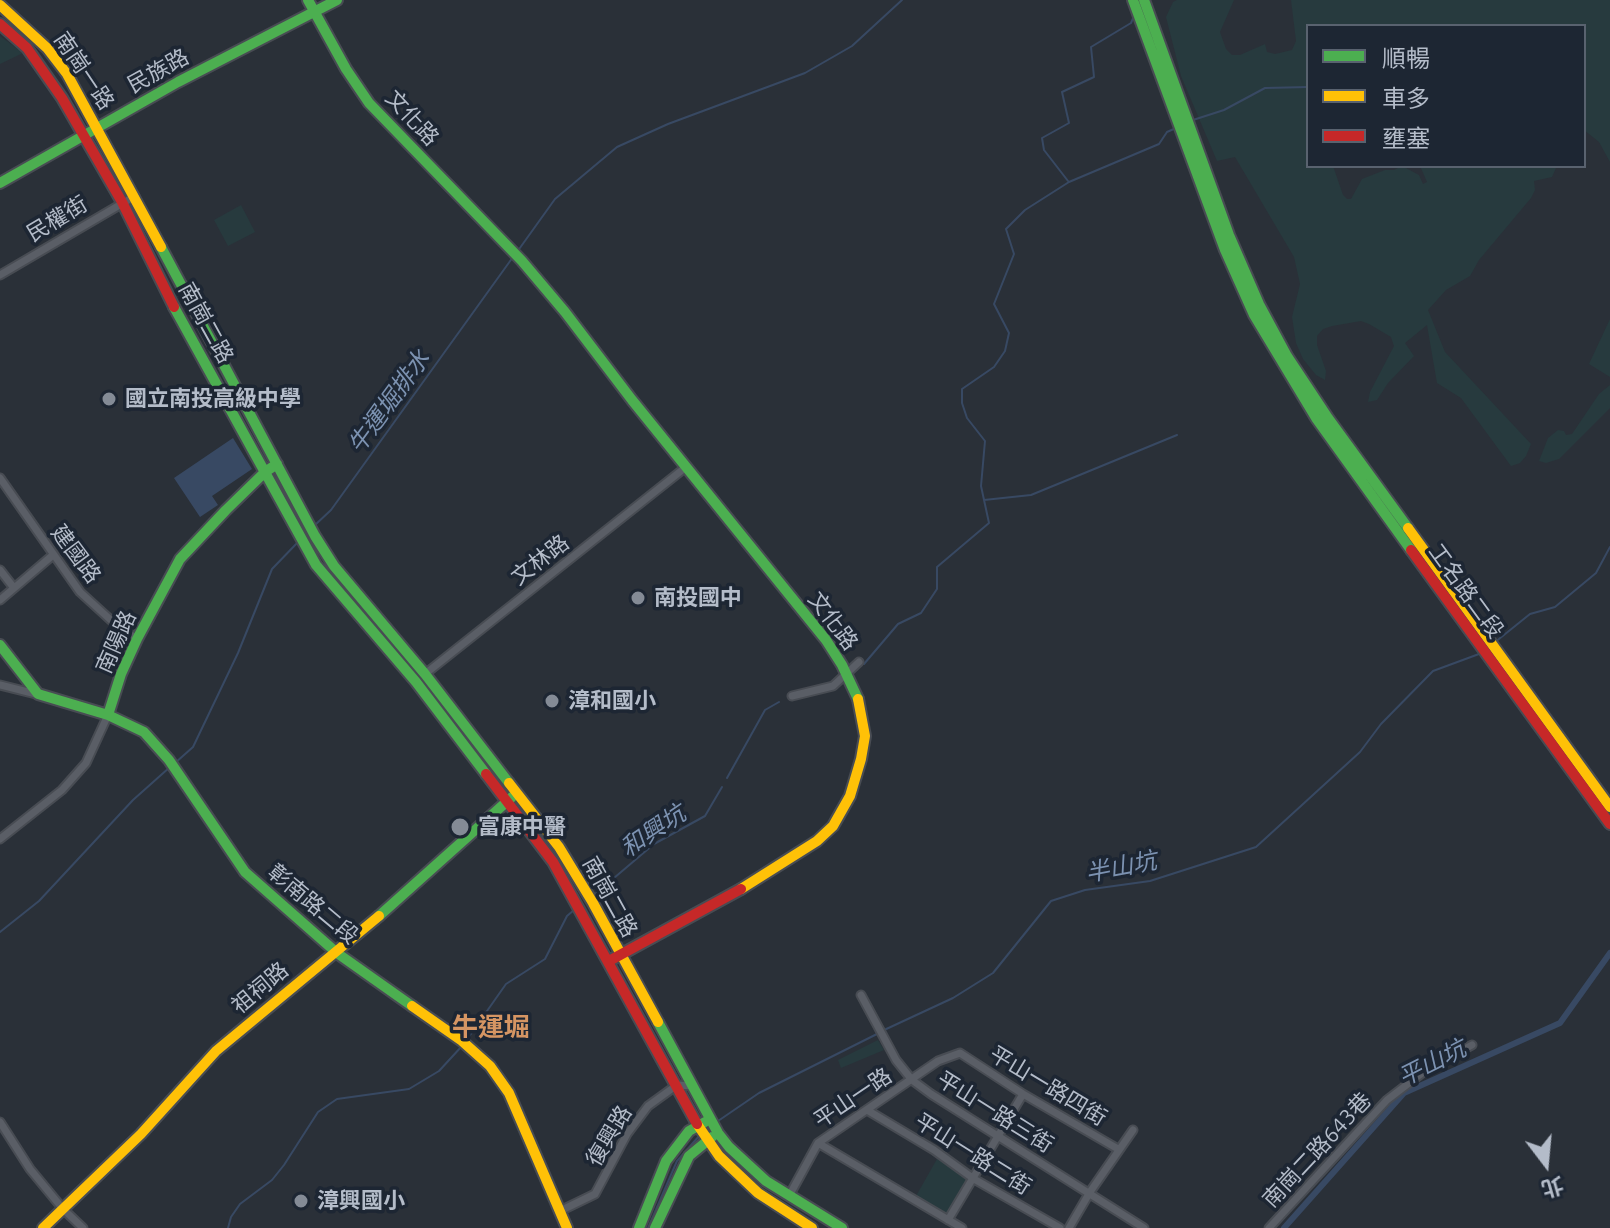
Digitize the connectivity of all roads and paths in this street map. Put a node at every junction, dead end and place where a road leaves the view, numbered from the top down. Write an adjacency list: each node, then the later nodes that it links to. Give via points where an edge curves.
1 (308, 0): 6 (main road, 文化路)
2 (337, 0): 6 (main road, 民族路)
3 (1133, 0): 7 (main road)
4 (1144, 0): 7 (main road)
5 (0, 5): 9 (main road, 南崗一路, via 47,48)
6 (315, 13): 9 (main road, 民族路); 17 (main road, 文化路, via 369,103 522,261)
7 (1146, 20): 15 (main road, via 1225,250 1254,315)
8 (0, 24): 10 (main road, 南崗一路, via 48,74)
9 (98, 127): 10 (main road, 民族路); 12 (main road, 南崗二路)
10 (83, 135): 11 (main road, 民族路); 13 (main road, 南崗二路)
11 (0, 183)
12 (135, 196): 13 (street, 民權街); 16 (main road, 南崗二路)
13 (122, 202): 14 (street, 民權街); 18 (main road, 南崗二路)
14 (0, 275)
15 (1295, 378): 34 (main road, 工名路二段); 35 (main road, 工名路二段)
16 (277, 464): 18 (main road, 南陽路); 28 (main road, 南崗二路, via 334,566)
17 (686, 467): 27 (main road, 文化路, via 826,640); 28 (street, 文林路)
18 (265, 472): 24 (main road, 南陽路, via 180,559); 28 (main road, 南崗二路, via 327,581)
19 (0, 478): 20 (street, 建國路)
20 (53, 555): 22 (street); 24 (street, 建國路, via 80,592)
21 (0, 570): 22 (street)
22 (14, 588): 23 (street)
23 (0, 600)
24 (137, 639): 32 (main road, 南陽路)
25 (0, 645): 30 (main road)
26 (859, 662): 27 (street)
27 (846, 674): 31 (street, via 833,686); 38 (main road, 文化路, via 859,702 864,745 850,796 833,826 763,876)
28 (421, 678): 33 (main road, 南崗二路)
29 (0, 685): 30 (street)
30 (38, 694): 32 (main road, 彰南路二段)
31 (792, 696)
32 (108, 715): 36 (street, 南陽路, via 86,763 62,790); 37 (main road, 彰南路二段, via 144,732 172,763 245,872)
33 (512, 796): 37 (main road, 祖祠路); 38 (main road, 南崗二路, via 559,847); 39 (main road, 南崗二路)
34 (1610, 807)
35 (1610, 824)
36 (0, 839)
37 (337, 953): 60 (main road, 祖祠路, via 216,1051); 61 (main road, 彰南路二段, via 490,1066 504,1084)
38 (620, 954): 39 (main road, 文化路); 45 (main road, 南崗二路)
39 (609, 961): 44 (main road, 南崗二路)
40 (861, 995): 43 (street, 平山一路三街)
41 (1472, 1045): 74 (street, 南崗二路643巷, via 1426,1070 1387,1100)
42 (960, 1053): 43 (street, 平山一路); 46 (street, 平山一路四街)
43 (912, 1080): 47 (street, 平山一路); 53 (street, 平山一路三街)
44 (677, 1085): 45 (street); 50 (main road, 南崗二路); 61 (street, 復興路, via 648,1106 595,1194)
45 (693, 1086): 48 (main road, 南崗二路)
46 (1023, 1094): 53 (street); 56 (street, 平山一路四街)
47 (867, 1110): 55 (street, 平山一路); 57 (street, 平山一路二街)
48 (710, 1119): 50 (main road); 52 (main road, 南崗二路)
49 (0, 1122): 60 (street)
50 (698, 1125): 54 (main road, 南崗二路); 66 (main road, via 666,1161)
51 (1133, 1130): 56 (street)
52 (718, 1133): 54 (main road); 59 (main road, 南崗二路, via 747,1165)
53 (999, 1137): 57 (street); 58 (street, 平山一路三街)
54 (708, 1141): 67 (main road, via 689,1156); 68 (main road, 南崗二路, via 735,1174)
55 (818, 1143): 59 (street, 平山一路); 62 (street)
56 (1118, 1149): 58 (street)
57 (974, 1179): 62 (street); 71 (street, 平山一路二街)
58 (1090, 1192): 72 (street); 73 (street, 平山一路三街)
59 (789, 1196): 69 (main road, 南崗二路)
60 (63, 1209): 63 (main road, 祖祠路); 64 (street)
61 (564, 1220): 65 (street, 復興路)
62 (948, 1220): 70 (street)
63 (43, 1228)
64 (83, 1228)
65 (554, 1228)
66 (639, 1228)
67 (655, 1228)
68 (812, 1228)
69 (842, 1228)
70 (962, 1228)
71 (1060, 1228)
72 (1069, 1228)
73 (1144, 1228)
74 (1269, 1228)

